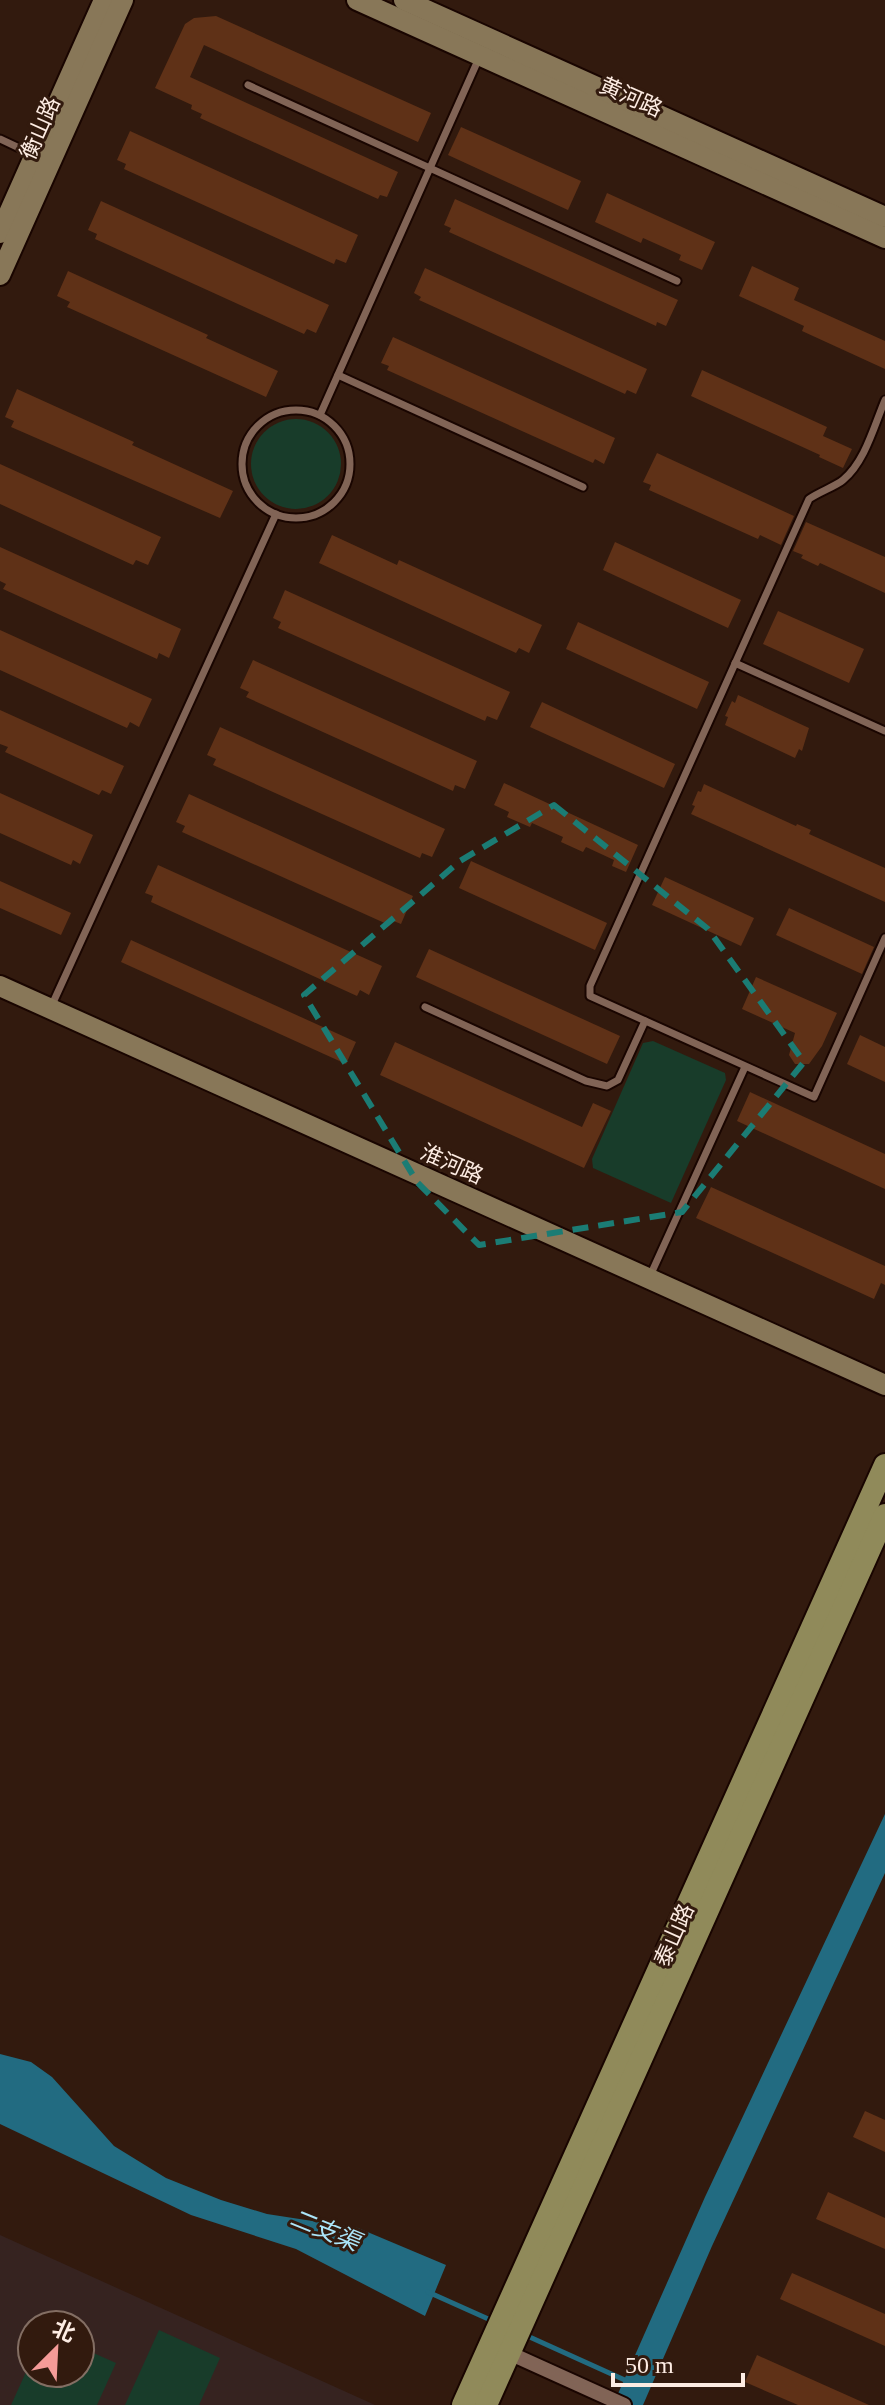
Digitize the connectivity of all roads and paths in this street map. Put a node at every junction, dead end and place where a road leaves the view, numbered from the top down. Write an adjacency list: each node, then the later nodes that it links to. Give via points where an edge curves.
1 (104, 0): 8 (street, 衡山路)
2 (123, 0): 13 (street, 衡山路)
3 (357, 0): 5 (street, 黄河路)
4 (404, 0): 10 (street, 黄河路)
5 (480, 56): 9 (lane); 12 (street, 黄河路)
6 (248, 85): 9 (lane)
7 (0, 139): 8 (lane)
8 (35, 155): 11 (street, 衡山路)
9 (430, 168): 14 (lane); 15 (lane)
10 (885, 217)
11 (0, 233)
12 (885, 238)
13 (0, 275)
14 (677, 281)
15 (338, 375): 17 (lane); 18 (lane)
16 (885, 400): 20 (lane, via 857,464 841,482 809,499)
17 (320, 415): 19 (lane, via 338,429 349,450 346,485 322,512 297,518); 19 (lane, via 299,409 276,413 257,425 244,446 245,485)
18 (583, 487)
19 (276, 514): 25 (lane)
20 (735, 663): 21 (lane); 26 (lane, via 590,986 590,996)
21 (885, 731)
22 (885, 938): 27 (lane, via 814,1097)
23 (0, 986): 25 (street, 淮河路)
24 (425, 1007): 26 (lane, via 607,1086 618,1080)
25 (50, 1009): 28 (street, 淮河路)
26 (645, 1021): 27 (lane)
27 (745, 1067): 28 (lane)
28 (649, 1279): 29 (street, 淮河路)
29 (885, 1385)
30 (885, 1465): 32 (main road, 泰山路)
31 (885, 1515): 32 (main road, 泰山路)
32 (536, 2268): 33 (main road, 泰山路); 34 (main road, 泰山路)
33 (509, 2353): 35 (main road, 泰山路); 36 (street)
34 (463, 2405)
35 (486, 2405)
36 (624, 2405)

